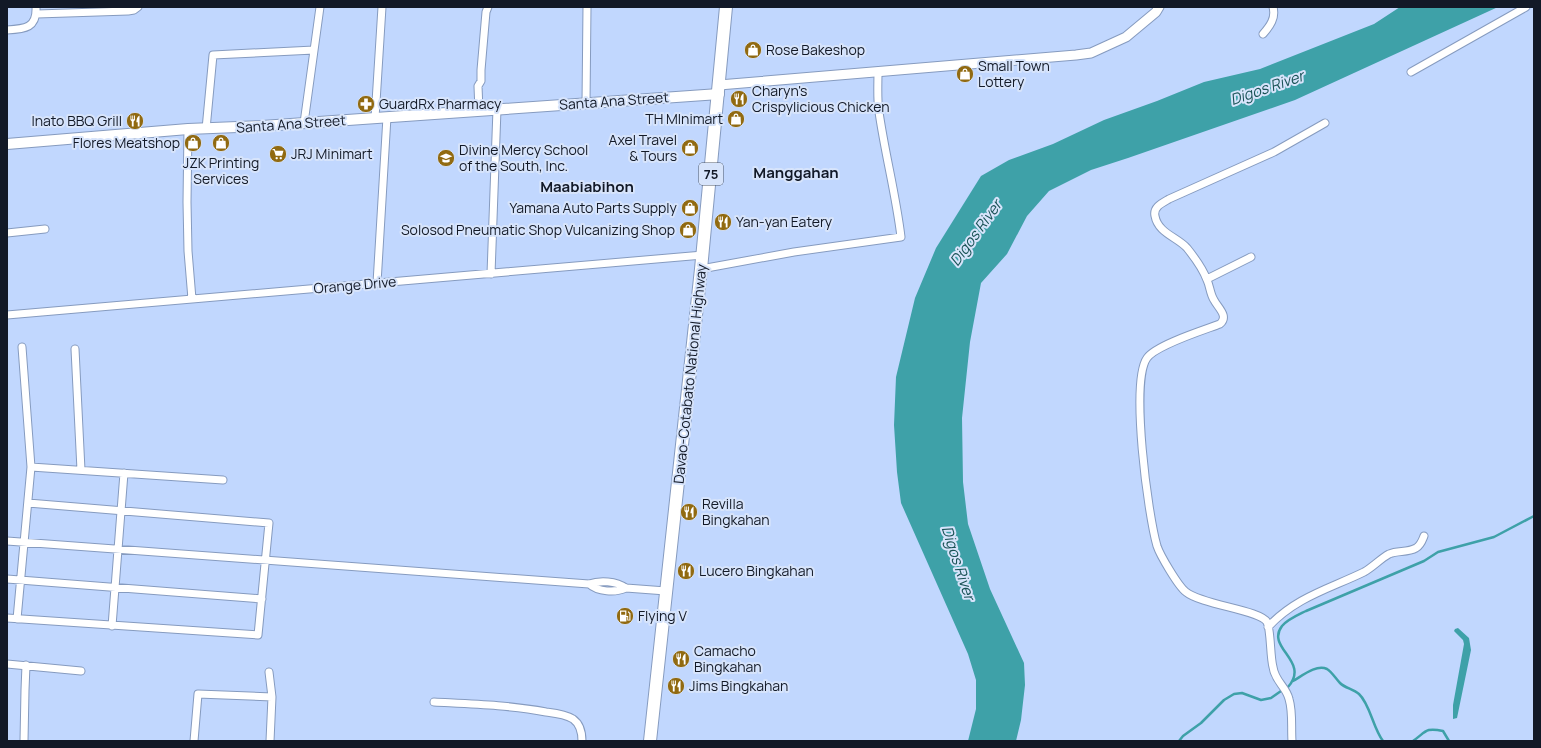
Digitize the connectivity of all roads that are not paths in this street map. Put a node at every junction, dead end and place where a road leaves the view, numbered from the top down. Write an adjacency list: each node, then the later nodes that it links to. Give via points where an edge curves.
1 (138, 7): 10 (street, via 128,11)
2 (320, 7): 13 (street)
3 (382, 7): 21 (street)
4 (488, 7): 19 (street, via 481,81 478,86)
5 (587, 7): 17 (street)
6 (726, 7): 16 (highway, Davao-Cotabato National Highway / 75)
7 (1159, 7): 14 (street, via 1126,37 1091,53)
8 (1273, 7): 12 (street, via 1274,18)
9 (1526, 7): 15 (street)
10 (36, 10): 11 (street, via 36,19 28,26)
11 (7, 30)
12 (1263, 34)
13 (314, 50): 22 (street); 25 (street, via 213,55)
14 (878, 72): 16 (street); 31 (street, via 879,112 901,237 794,252)
15 (1411, 72)
16 (719, 90): 17 (main road, Santa Ana Street); 29 (highway, Davao-Cotabato National Highway / 75)
17 (586, 103): 18 (main road, Santa Ana Street)
18 (497, 109): 19 (main road, Santa Ana Street); 32 (street)
19 (479, 111): 20 (main road, Santa Ana Street)
20 (387, 117): 21 (main road, Santa Ana Street); 34 (street)
21 (375, 118): 22 (main road, Santa Ana Street)
22 (304, 123): 25 (main road, Santa Ana Street)
23 (1324, 123): 33 (street, via 1274,152 1170,199 1155,210 1157,224 1187,248)
24 (188, 129): 25 (main road, Santa Ana Street); 26 (main road, Santa Ana Street); 35 (street, via 188,251)
25 (206, 129)
26 (7, 144)
27 (45, 229): 28 (street)
28 (7, 233)
29 (703, 255): 31 (highway, Davao-Cotabato National Highway / 75); 32 (street, Orange Drive)
30 (1251, 256): 33 (street)
31 (702, 269): 53 (highway, Davao-Cotabato National Highway / 75)
32 (491, 274): 34 (street, Orange Drive)
33 (1207, 279): 58 (street, via 1214,301 1224,314 1224,321 1160,347 1150,353 1143,364 1140,423 1154,533 1163,558 1184,591 1203,601 1260,616 1267,622)
34 (377, 283): 35 (street, Orange Drive)
35 (192, 299): 36 (street, Orange Drive)
36 (7, 315)
37 (22, 347): 39 (street)
38 (75, 349): 40 (street)
39 (31, 467): 40 (street); 43 (street)
40 (81, 470): 41 (street)
41 (124, 473): 42 (street); 44 (street)
42 (222, 480)
43 (28, 503): 44 (street); 47 (street)
44 (121, 511): 48 (street); 49 (street, via 269,523)
45 (1424, 536): 58 (street, via 1417,548 1390,554 1365,571 1311,595 1293,605)
46 (7, 541): 47 (street)
47 (24, 542): 48 (street); 51 (street)
48 (118, 549): 49 (street); 52 (street)
49 (265, 561): 53 (street, via 589,584 595,589 619,591 626,588); 54 (street)
50 (7, 579): 51 (street)
51 (20, 580): 52 (street); 56 (street)
52 (115, 588): 54 (street); 57 (street)
53 (666, 591): 69 (highway, Davao-Cotabato National Highway / 75)
54 (262, 598): 57 (street, via 258,635)
55 (7, 618): 56 (street)
56 (17, 618): 57 (street)
57 (112, 626)
58 (1268, 627): 70 (street, via 1275,676 1289,699)
59 (7, 664): 60 (street)
60 (26, 666): 61 (street); 65 (street)
61 (80, 671)
62 (269, 672): 63 (street)
63 (272, 697): 66 (street, via 198,694); 67 (street)
64 (434, 702): 68 (street, via 508,705 562,715 573,719 579,726)
65 (24, 741)
66 (194, 741)
67 (270, 741)
68 (582, 741)
69 (650, 741)
70 (1292, 741)

